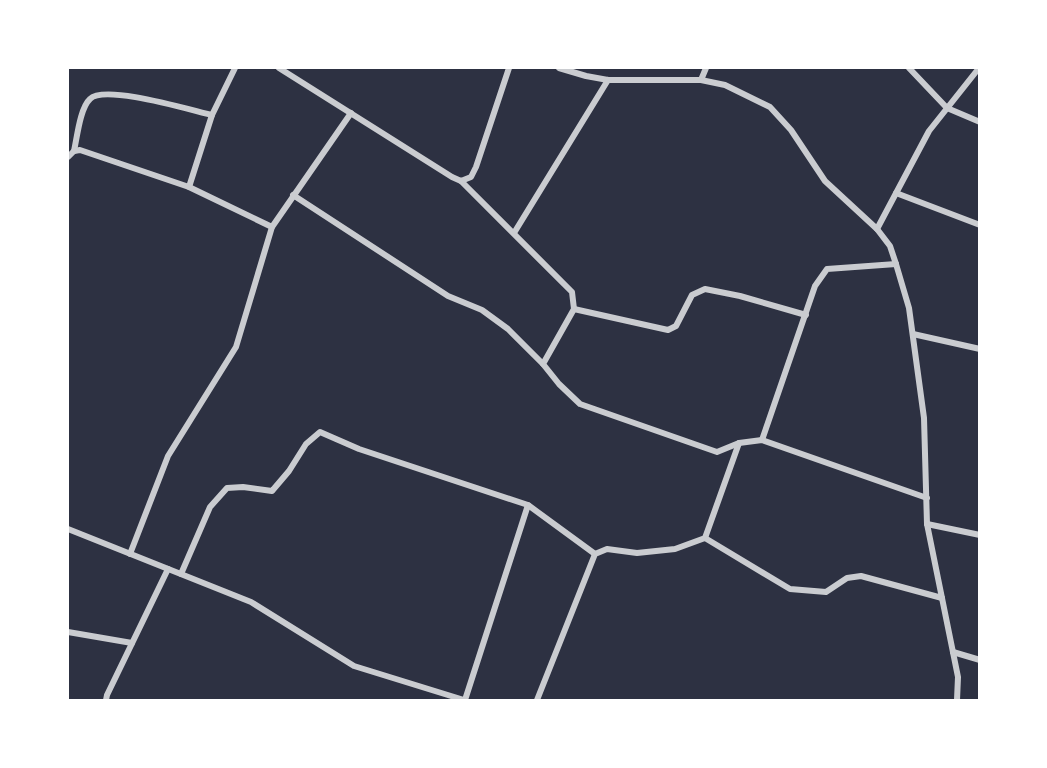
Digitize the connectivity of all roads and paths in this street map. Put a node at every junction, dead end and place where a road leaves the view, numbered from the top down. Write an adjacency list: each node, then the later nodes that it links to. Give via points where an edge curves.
1 (235, 68): 12 (street)
2 (279, 68): 11 (street)
3 (509, 68): 16 (street, via 476,167 471,177)
4 (559, 68): 8 (street)
5 (706, 68): 9 (street)
6 (909, 68): 10 (street)
7 (979, 68): 10 (street)
8 (608, 80): 9 (street); 23 (street)
9 (701, 80): 22 (street, via 725,85 770,107 791,130 825,181)
10 (947, 108): 13 (street); 18 (street, via 929,131)
11 (351, 113): 16 (street); 19 (street)
12 (212, 116): 14 (street, via 126,95 98,94 84,110); 17 (street)
13 (980, 122)
14 (74, 152): 15 (street); 17 (street, via 80,150)
15 (68, 156)
16 (461, 181): 23 (street)
17 (189, 187): 21 (street)
18 (896, 193): 20 (street); 22 (street)
19 (293, 195): 21 (street); 29 (street, via 448,296 482,310 508,329)
20 (980, 225)
21 (272, 227): 38 (street, via 236,346 168,456)
22 (877, 229): 24 (street, via 890,246)
23 (514, 233): 25 (street, via 572,292)
24 (896, 264): 26 (street, via 827,268 815,286); 27 (street)
25 (574, 309): 26 (street, via 668,330 676,326 692,295 705,290); 29 (street)
26 (806, 315): 30 (street)
27 (913, 334): 28 (street); 32 (street, via 924,418)
28 (980, 349)
29 (543, 364): 31 (street, via 580,404 717,452)
30 (762, 440): 31 (street); 32 (street)
31 (740, 443): 37 (street)
32 (927, 498): 34 (street)
33 (528, 505): 39 (street); 41 (street, via 359,449 320,432 306,444 272,491 227,488 210,507); 48 (street)
34 (927, 524): 36 (street); 42 (street)
35 (68, 529): 38 (street)
36 (980, 535)
37 (705, 538): 39 (street, via 675,549 637,553 607,549); 42 (street, via 790,589 826,592 847,578 861,576)
38 (130, 554): 40 (street)
39 (594, 554): 49 (street)
40 (168, 569): 41 (street); 44 (street)
41 (181, 574): 48 (street, via 251,602 354,666)
42 (942, 598): 45 (street)
43 (68, 632): 44 (street)
44 (132, 643): 47 (street)
45 (953, 652): 46 (street); 50 (street)
46 (980, 660)
47 (106, 700)
48 (465, 700)
49 (537, 700)
50 (957, 700)

